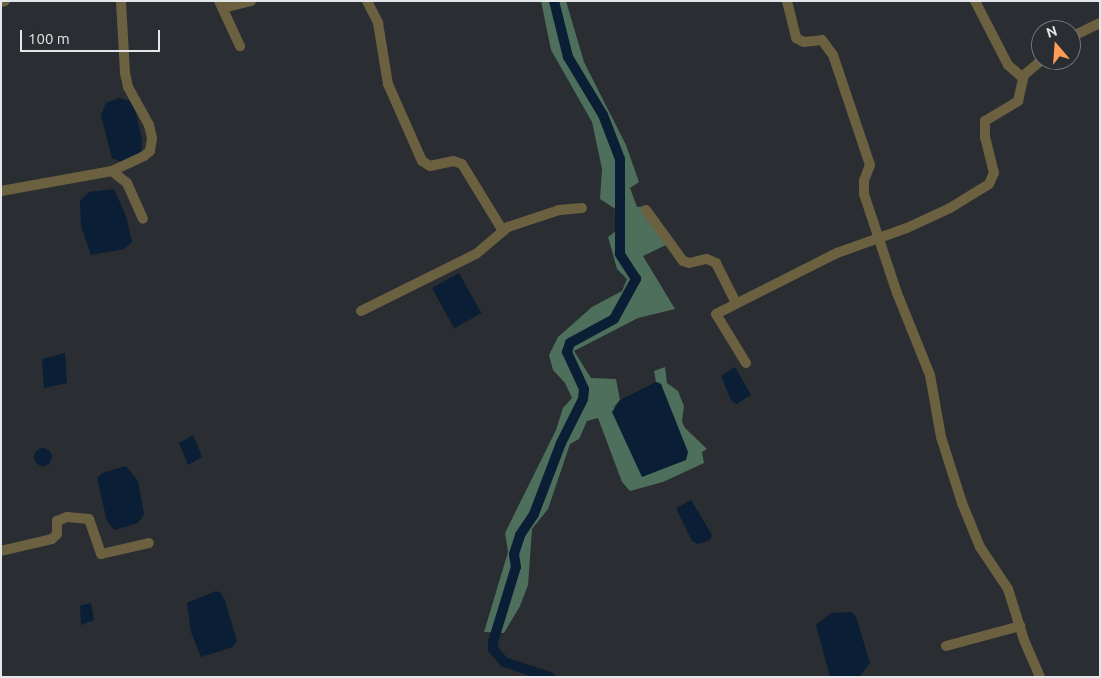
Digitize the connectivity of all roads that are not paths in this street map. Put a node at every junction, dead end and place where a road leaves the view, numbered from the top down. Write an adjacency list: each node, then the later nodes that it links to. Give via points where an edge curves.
1 (5, 1): 7 (street)
2 (121, 1): 14 (street, via 128,87 149,125 152,138 150,151 144,156)
3 (250, 1): 8 (street)
4 (367, 1): 19 (street, via 378,23 388,84 422,161 430,166 453,161 462,164)
5 (787, 1): 20 (street, via 796,38 804,42 822,40 833,56 870,165 864,194)
6 (975, 1): 13 (street, via 1008,65)
7 (1, 2)
8 (221, 5): 11 (street)
9 (1100, 23): 10 (street)
10 (1081, 32)
11 (240, 46)
12 (1031, 70): 13 (street)
13 (1023, 78): 20 (street, via 1018,101 990,115 983,126 993,180 950,208)
14 (112, 171): 15 (street); 18 (street, via 127,183)
15 (1, 191)
16 (582, 208): 19 (street, via 547,213)
17 (646, 210): 21 (street, via 683,261 707,259 716,263)
18 (143, 219)
19 (504, 231): 22 (street, via 476,254)
20 (880, 237): 21 (street, via 837,252); 26 (street, via 897,292 930,375 941,437 971,529 1008,589)
21 (736, 303): 23 (street, via 716,314)
22 (361, 311)
23 (746, 363)
24 (149, 543): 25 (street, via 101,554 89,519 67,517 57,521 57,534 52,539)
25 (1, 551)
26 (1020, 626): 27 (street); 28 (street)
27 (946, 646)
28 (1040, 677)

